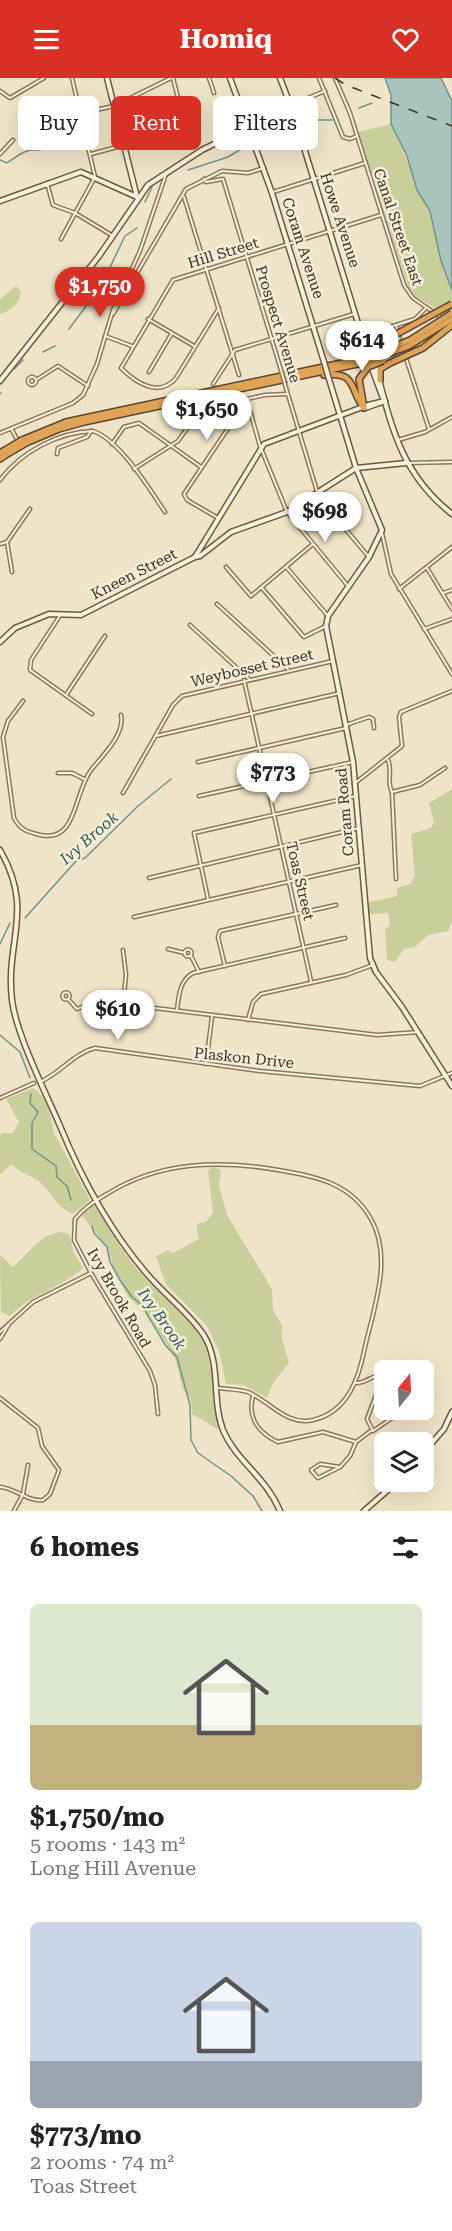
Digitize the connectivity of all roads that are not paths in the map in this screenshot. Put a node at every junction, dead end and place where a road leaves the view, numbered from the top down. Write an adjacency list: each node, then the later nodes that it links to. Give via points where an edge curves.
1 (44, 78): 12 (street, via 10,98)
2 (72, 78): 15 (street)
3 (107, 78): 16 (street)
4 (160, 78): 11 (street)
5 (172, 78): 11 (street); 18 (street)
6 (209, 78): 14 (street)
7 (230, 78): 19 (street, Coram Avenue)
8 (280, 78): 20 (street, Howe Avenue)
9 (319, 78): 13 (street)
10 (335, 78): 22 (street, Canal Street East)
11 (161, 82): 17 (street)
12 (0, 91)
13 (325, 91): 21 (street); 22 (street, via 343,137)
14 (214, 93)
15 (76, 96)
16 (112, 96)
17 (134, 96)
18 (177, 96)
19 (237, 96)
20 (287, 96)
21 (314, 96)
22 (357, 136): 32 (street, Canal Street East)
23 (13, 140): 30 (street)
24 (213, 146): 34 (street)
25 (111, 149): 31 (street)
26 (90, 150): 31 (street)
27 (124, 150): 41 (street)
28 (258, 150): 33 (street, Coram Avenue)
29 (305, 150): 37 (street, Howe Avenue)
30 (0, 154)
31 (91, 154): 35 (street)
32 (365, 163): 37 (street); 44 (street, Canal Street East)
33 (264, 168): 36 (street, via 248,173 222,171); 39 (street, Coram Avenue)
34 (167, 172): 41 (street); 56 (street, via 143,243)
35 (95, 177): 38 (street, via 77,172); 41 (street); 43 (street)
36 (204, 179): 40 (street, via 186,189); 49 (street, Prospect Avenue, via 223,179)
37 (314, 179): 39 (street); 45 (street, Howe Avenue)
38 (47, 183): 42 (street); 43 (street, via 53,204)
39 (272, 193): 48 (street, Coram Avenue)
40 (184, 196): 50 (street); 56 (street)
41 (137, 197): 46 (street)
42 (0, 201)
43 (75, 213): 46 (street); 47 (street)
44 (381, 215): 45 (street, Hill Street); 53 (street, Canal Street East, via 404,285 412,298)
45 (331, 231): 48 (street, Hill Street); 54 (street, Howe Avenue)
46 (113, 236): 76 (street)
47 (61, 239)
48 (289, 244): 49 (street, Hill Street); 61 (street, Coram Avenue)
49 (246, 257): 50 (street, Hill Street); 65 (street, Prospect Avenue)
50 (207, 269): 52 (street); 57 (street, Hill Street, via 171,281)
51 (452, 304): 68 (highway, bridge)
52 (219, 308): 67 (street); 69 (street)
53 (426, 308): 59 (street, via 420,317); 60 (street, Canal Street East)
54 (357, 313): 61 (street); 63 (street, Howe Avenue)
55 (452, 313): 70 (highway, bridge)
56 (111, 317): 64 (street)
57 (148, 318): 62 (street); 66 (street, Hill Street)
58 (452, 319): 70 (highway, bridge, via 401,353)
59 (396, 325): 63 (street); 86 (street)
60 (452, 326): 75 (highway, bridge, via 423,348 380,369)
61 (314, 327): 65 (street); 83 (street, Coram Avenue, bridge)
62 (171, 333): 67 (street); 71 (street)
63 (364, 335): 68 (street, Howe Avenue)
64 (105, 336): 66 (street); 78 (street)
65 (272, 339): 69 (street); 79 (street, Prospect Avenue, bridge)
66 (132, 346): 67 (street, Hill Street, via 121,368 152,388 172,383)
67 (194, 346)
68 (368, 349): 75 (street, Howe Avenue); 81 (street, Howe Avenue)
69 (233, 352): 72 (street); 77 (street)
70 (367, 363): 73 (highway); 82 (highway, via 359,380); 91 (highway, via 66,422)
71 (149, 372)
72 (239, 375)
73 (299, 378): 82 (highway, via 343,376 354,386); 91 (highway, via 84,423)
74 (36, 380): 78 (street, via 58,366)
75 (380, 380): 81 (street, Howe Avenue)
76 (0, 381)
77 (213, 384)
78 (88, 386): 85 (street, via 74,403)
79 (287, 394): 80 (street); 87 (street, Prospect Avenue)
80 (247, 400): 93 (street, via 201,409); 95 (street); 102 (street)
81 (385, 401): 82 (street, Kneen Street); 90 (street, Howe Avenue)
82 (364, 408): 83 (street, Kneen Street)
83 (342, 417): 87 (street, Kneen Street); 103 (street, Coram Avenue)
84 (452, 417): 86 (street)
85 (12, 429): 89 (street); 97 (street)
86 (429, 429): 90 (street)
87 (299, 430): 95 (street, Kneen Street, via 266,443); 106 (street, Prospect Avenue)
88 (91, 431): 92 (street); 97 (street, via 70,435); 98 (street, via 87,437 58,448)
89 (0, 433)
90 (398, 440): 101 (street, Howe Avenue)
91 (24, 442): 94 (highway, bridge)
92 (112, 444): 93 (street, via 124,427 134,423 144,424); 104 (street)
93 (171, 446): 102 (street); 104 (street)
94 (13, 448): 96 (highway); 99 (highway)
95 (261, 449): 109 (street); 111 (street, Kneen Street)
96 (0, 453)
97 (25, 454): 105 (street)
98 (57, 454)
99 (0, 459)
100 (452, 462): 101 (street)
101 (406, 463): 103 (street); 110 (street, Howe Avenue, via 432,498)
102 (201, 467): 111 (street, via 184,494 187,500)
103 (356, 468): 106 (street); 112 (street, Coram Avenue)
104 (134, 469): 108 (street)
105 (0, 480)
106 (318, 494): 109 (street); 118 (street)
107 (30, 509): 113 (street)
108 (165, 512)
109 (287, 512): 115 (street); 117 (street, via 237,528 208,551)
110 (452, 514)
111 (218, 518): 117 (street, Kneen Street)
112 (382, 530): 118 (street, Coram Road); 125 (street, via 388,568)
113 (6, 542): 114 (street); 122 (street)
114 (0, 544)
115 (313, 544): 120 (street); 123 (street)
116 (452, 547): 121 (street)
117 (195, 556): 130 (street, Kneen Street, via 81,615)
118 (369, 557): 123 (street, Coram Road)
119 (226, 567): 124 (street, via 249,595)
120 (287, 568): 124 (street); 131 (street)
121 (427, 568): 125 (street); 127 (street)
122 (12, 572)
123 (348, 586): 131 (street, Coram Road)
124 (262, 588): 134 (street, via 304,637)
125 (399, 589): 135 (street)
126 (452, 590): 127 (street)
127 (442, 593): 129 (street)
128 (217, 604): 139 (street)
129 (452, 609)
130 (61, 614): 137 (street, Kneen Street, via 29,621); 145 (street, via 31,660 30,670)
131 (328, 616): 134 (street, Coram Road)
132 (452, 619): 135 (street)
133 (190, 625): 141 (street)
134 (326, 626): 138 (street, Coram Road)
135 (424, 629): 140 (street)
136 (105, 636): 145 (street)
137 (0, 642)
138 (333, 661): 139 (street, Weybosset Street); 144 (street, Coram Road)
139 (288, 669): 141 (street, Weybosset Street)
140 (452, 674)
141 (249, 679): 142 (street, Weybosset Street)
142 (244, 680): 148 (street, Toas Street); 152 (street, Weybosset Street, via 182,696)
143 (452, 691): 156 (street, via 401,712 402,746)
144 (340, 693): 148 (street); 150 (street, Coram Road)
145 (66, 695): 147 (street)
146 (23, 701): 154 (street, via 8,721 3,737)
147 (92, 714)
148 (251, 714): 152 (street); 153 (street, Toas Street)
149 (121, 715): 161 (street, via 114,740)
150 (346, 726): 151 (street, via 369,717); 153 (street); 158 (street, Coram Road)
151 (374, 728)
152 (156, 736): 165 (street, Weybosset Street)
153 (259, 746): 157 (street); 162 (street, Toas Street)
154 (5, 755): 155 (street); 161 (street, via 14,818 27,832 49,837 64,832)
155 (0, 756)
156 (387, 759): 163 (street); 164 (street)
157 (198, 762)
158 (353, 762): 162 (street); 163 (street, Coram Road)
159 (445, 768): 164 (street, via 420,785)
160 (58, 773): 161 (street, via 72,773)
161 (84, 780)
162 (267, 781): 166 (street); 168 (street, Toas Street)
163 (354, 784): 167 (street, Coram Road)
164 (392, 792): 175 (street)
165 (123, 793)
166 (199, 796)
167 (356, 796): 168 (street); 169 (street, Coram Road)
168 (274, 814): 170 (street, Toas Street); 173 (street, via 194,833)
169 (359, 828): 170 (street); 172 (street, Coram Road)
170 (282, 847): 173 (street); 176 (street, Toas Street)
171 (0, 850): 198 (street, via 14,877 19,903 12,982 15,1014)
172 (362, 864): 176 (street); 185 (street, Coram Road)
173 (201, 866): 174 (street); 177 (street)
174 (149, 878)
175 (396, 879)
176 (291, 881): 177 (street); 179 (street, Toas Street)
177 (208, 899): 180 (street)
178 (336, 905): 179 (street)
179 (297, 914): 182 (street, Toas Street); 186 (street, via 218,934)
180 (134, 917)
181 (345, 939): 182 (street)
182 (304, 948): 186 (street); 188 (street, Toas Street)
183 (168, 949): 187 (street, via 191,956)
184 (123, 950): 190 (street)
185 (373, 965): 188 (street); 194 (street, Coram Road)
186 (225, 966): 187 (street)
187 (199, 972): 191 (street, via 183,981)
188 (311, 981): 193 (street, via 261,994 253,1002)
189 (68, 999): 190 (street, via 77,1009 93,1001)
190 (123, 1004): 191 (street)
191 (177, 1011): 192 (street)
192 (212, 1016): 193 (street); 195 (street)
193 (248, 1020): 194 (street, via 377,1035)
194 (419, 1032): 197 (street, Coram Road)
195 (206, 1064): 197 (street, Plaskon Drive, via 420,1086); 198 (street, Plaskon Drive, via 95,1048 82,1052)
196 (452, 1073): 197 (street, Plaskon Drive)
197 (444, 1076): 200 (street, Coram Road)
198 (42, 1081): 202 (street, via 80,1173)
199 (34, 1083): 201 (street)
200 (452, 1086)
201 (0, 1098)
202 (96, 1201): 203 (street, Ivy Brook Road, via 81,1211 73,1227 74,1240); 208 (street, Ivy Brook Road, via 148,1174 210,1163 315,1176 347,1192 371,1218 382,1262); 209 (street, via 147,1275 204,1336 213,1357)
203 (91, 1273): 204 (street, via 33,1302); 213 (street, Ivy Brook Road, via 150,1371)
204 (9, 1324): 205 (street); 206 (street)
205 (0, 1332)
206 (0, 1340)
207 (374, 1375): 208 (street)
208 (356, 1383): 210 (street, via 331,1414 312,1420 287,1417)
209 (217, 1388): 210 (street); 225 (street, via 217,1407 224,1431 236,1451 262,1479)
210 (253, 1395): 218 (street, via 249,1407 259,1430 278,1442 323,1432)
211 (0, 1398): 223 (street, via 38,1428 42,1446 58,1466 47,1498 38,1501)
212 (374, 1400): 216 (street, via 367,1419)
213 (158, 1414)
214 (452, 1414): 217 (street)
215 (389, 1420): 216 (street)
216 (372, 1430): 218 (street)
217 (434, 1440)
218 (356, 1442): 220 (street)
219 (28, 1465): 223 (street)
220 (340, 1467): 220 (street, via 320,1464 311,1470 318,1478)
221 (0, 1487): 223 (street)
222 (386, 1492): 226 (street)
223 (23, 1494): 224 (street)
224 (14, 1511)
225 (280, 1511)
226 (364, 1511)

